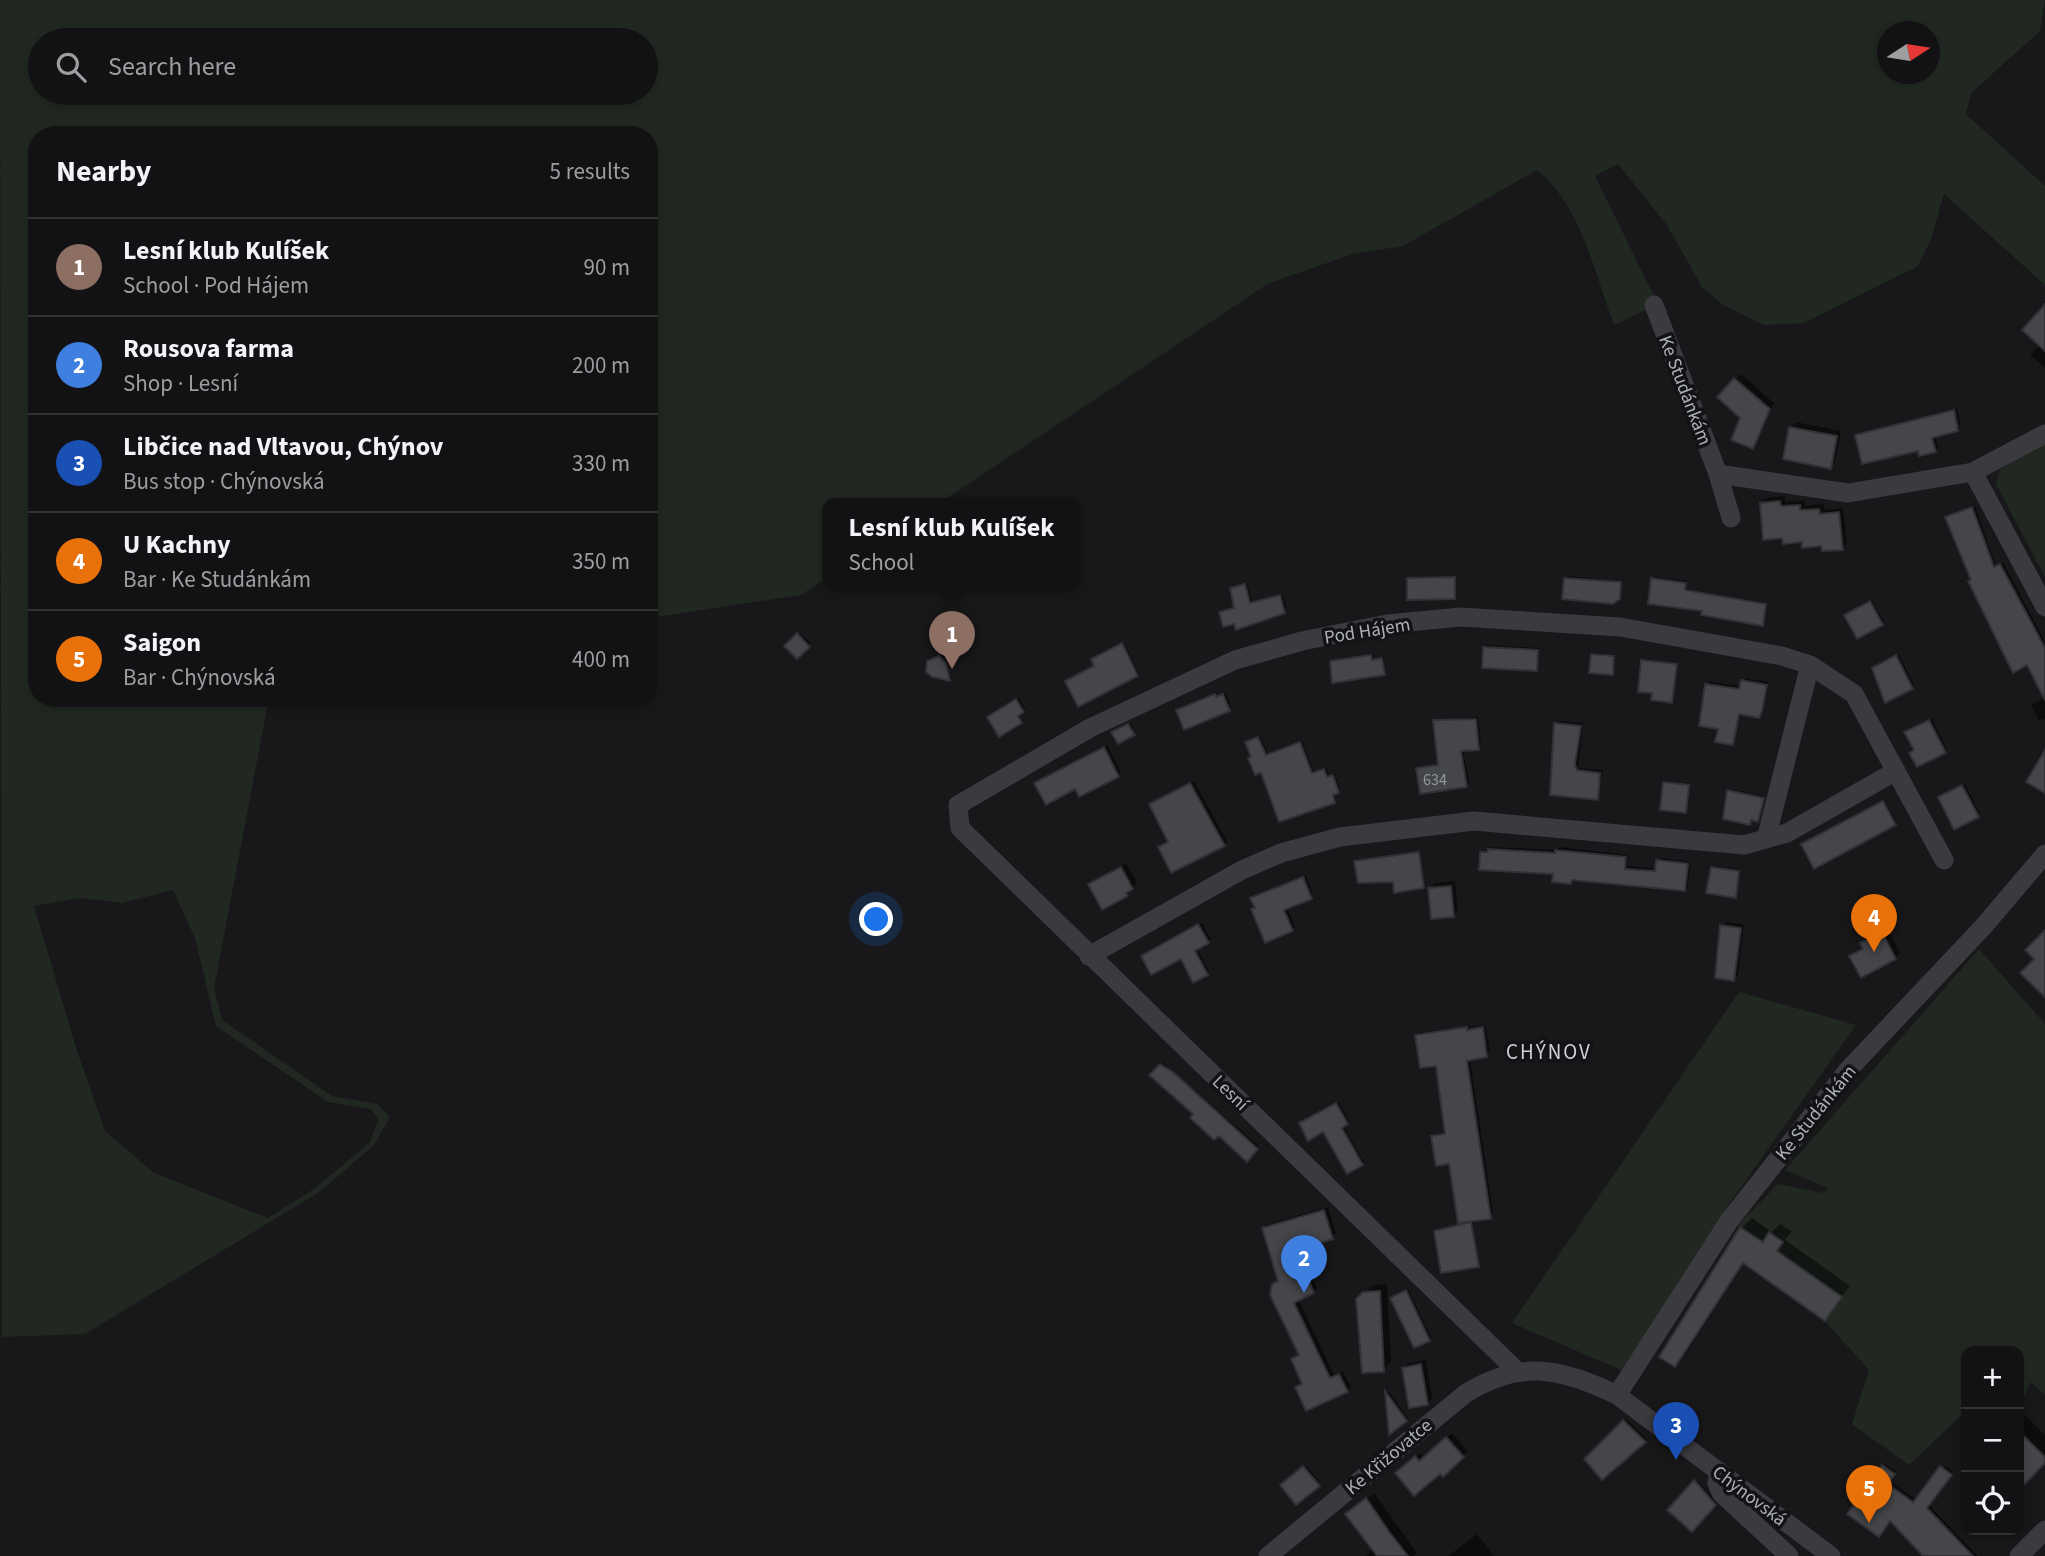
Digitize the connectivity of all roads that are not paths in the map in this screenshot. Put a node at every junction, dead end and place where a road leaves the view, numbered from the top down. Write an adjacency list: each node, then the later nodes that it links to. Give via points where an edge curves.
1 (1654, 305): 4 (street, Ke Studánkám)
2 (2045, 434): 3 (street)
3 (1973, 472): 4 (street, via 1848,493); 6 (street)
4 (1718, 474): 5 (street, Ke Studánkám)
5 (1731, 518)
6 (2045, 607)
7 (1810, 665): 8 (street, Pod Hájem, via 1854,694); 9 (street, Pod Hájem, via 1620,627 1461,617 1387,624 1235,660 1090,729); 10 (street)
8 (1896, 771): 10 (street, via 1787,833); 12 (street, Pod Hájem)
9 (958, 805): 13 (street, Lesní, via 960,828)
10 (1766, 839): 13 (street, via 1744,845 1474,821 1340,837 1242,870)
11 (2045, 854): 15 (street, Ke Studánkám, via 1848,1070 1800,1130 1729,1221)
12 (1944, 860)
13 (1089, 956): 14 (street, Lesní)
14 (1518, 1372): 15 (street, Chýnovská, via 1560,1372); 18 (street, Ke Křižovatce, via 1486,1382 1458,1399)
15 (1617, 1395): 16 (street, Chýnovská)
16 (1719, 1471): 19 (street, via 1721,1493); 20 (street, Chýnovská)
17 (2045, 1530): 21 (street)
18 (1268, 1556)
19 (1789, 1556)
20 (1831, 1556)
21 (2019, 1556)

